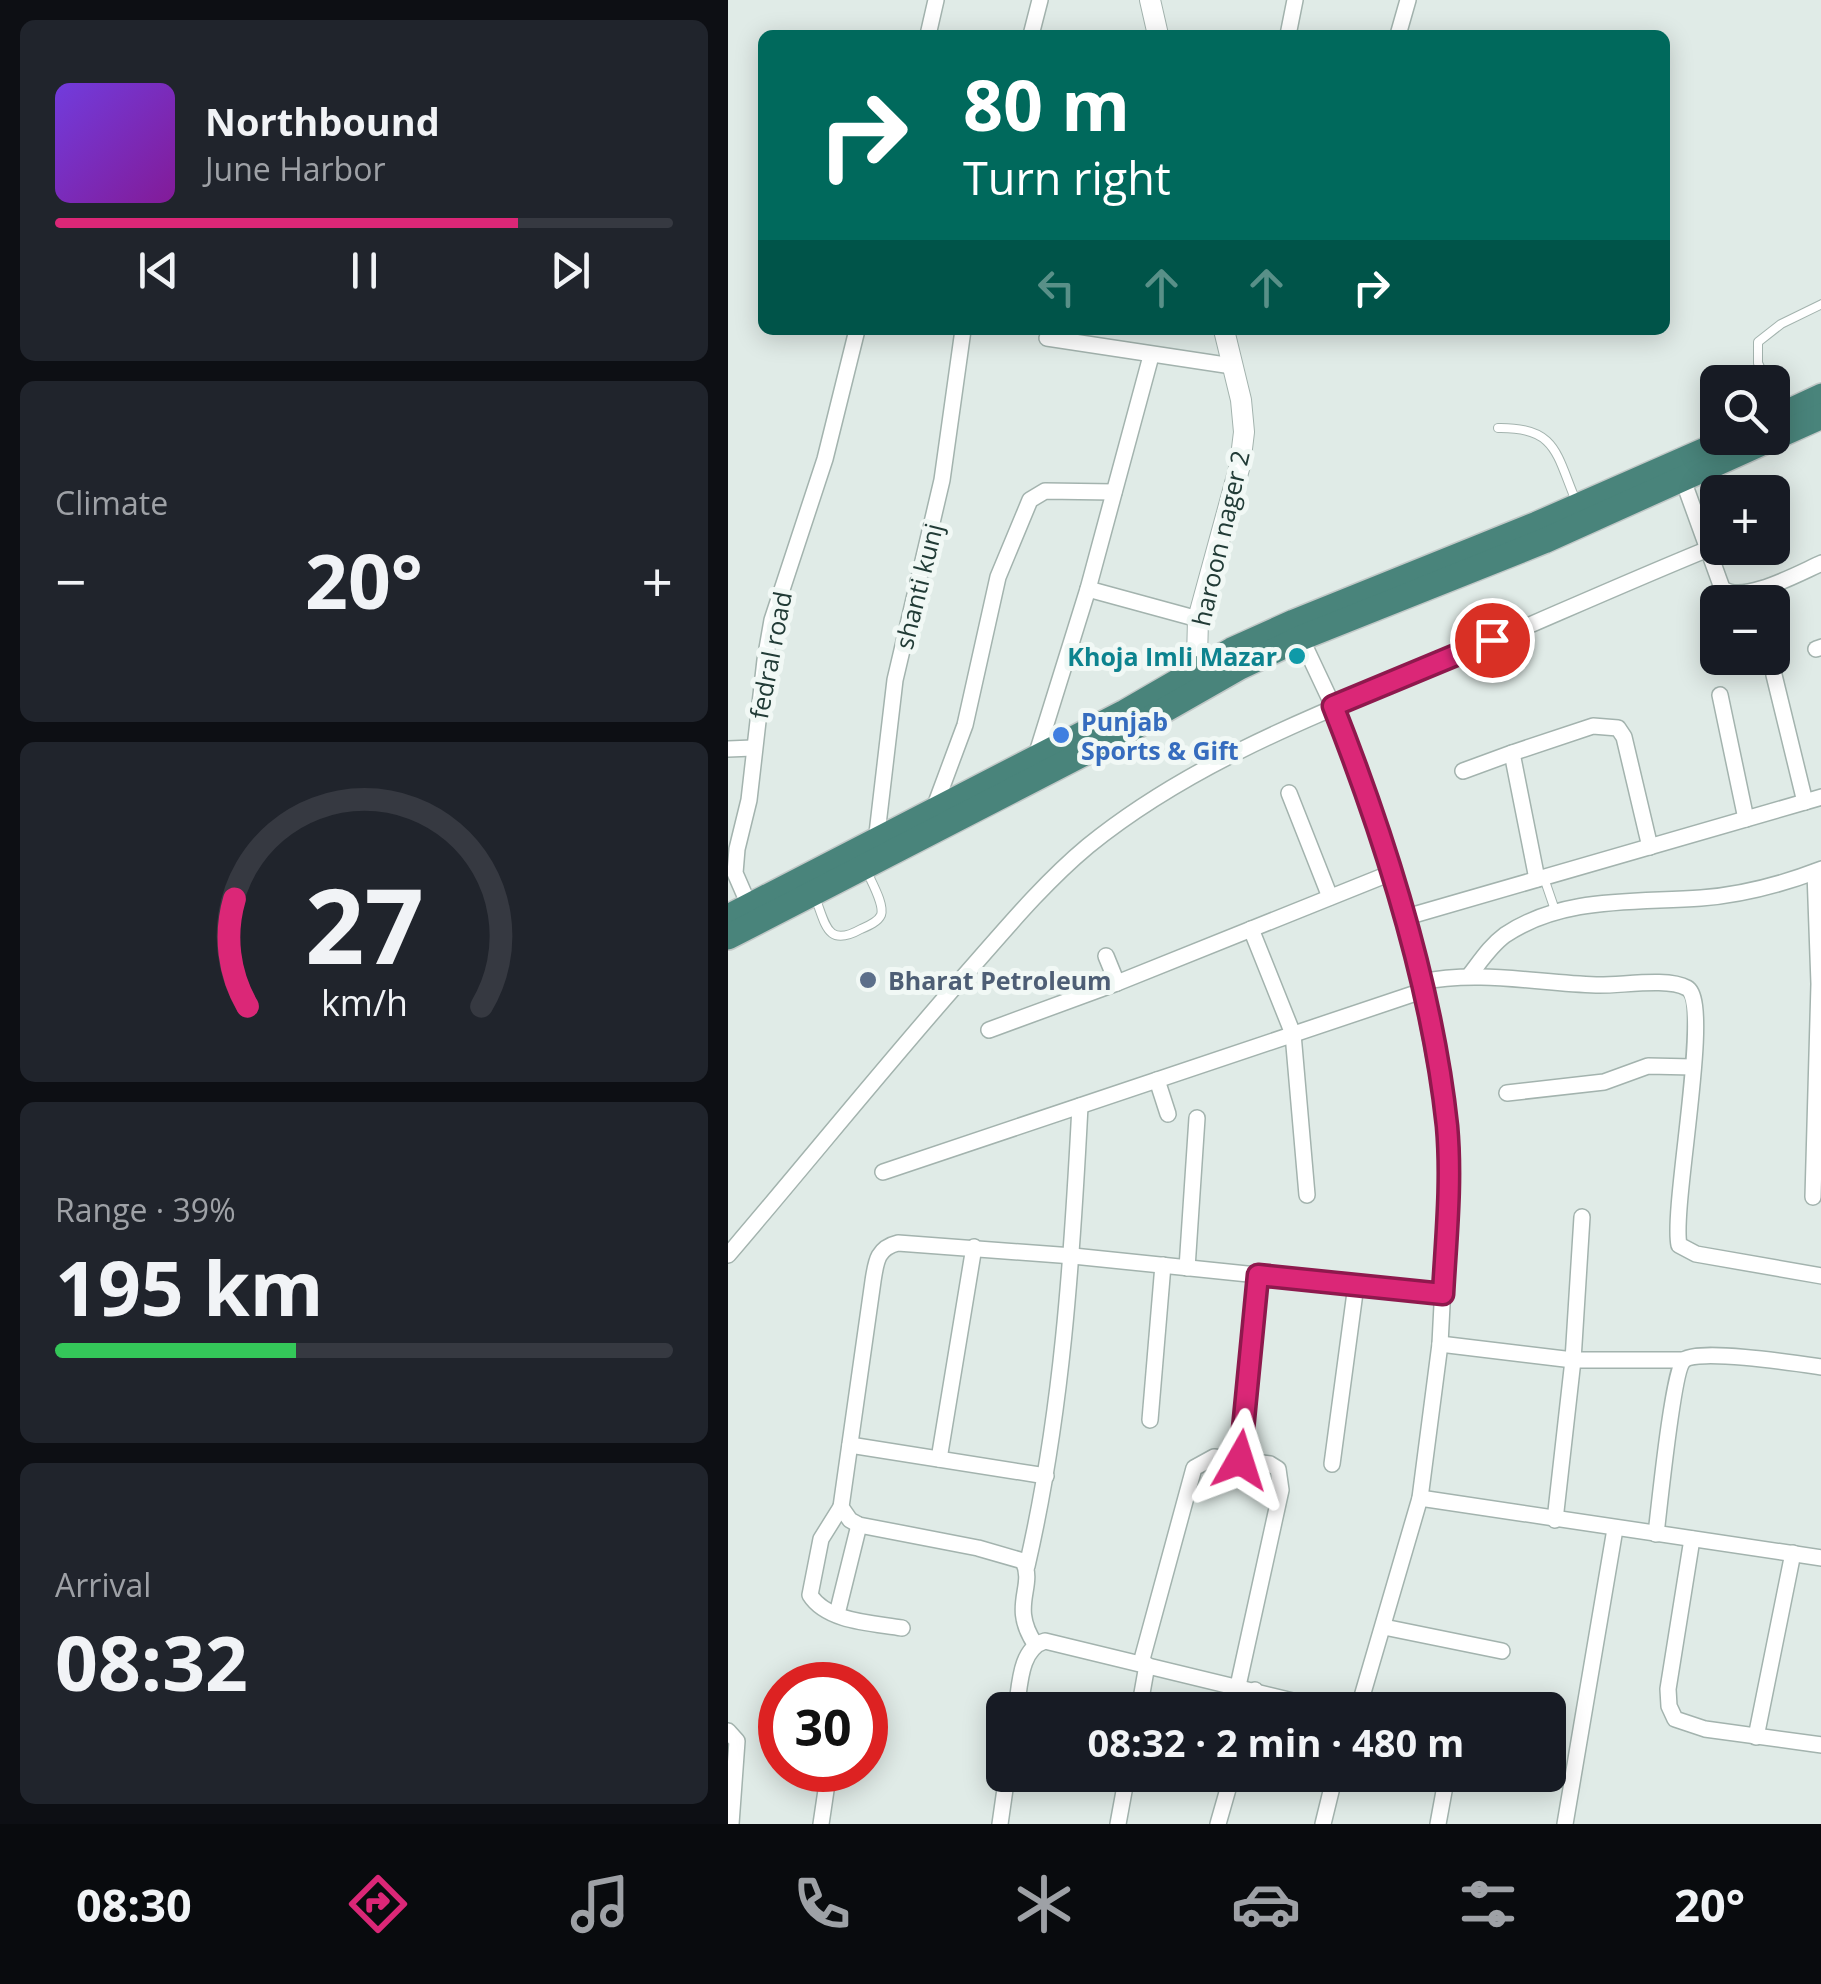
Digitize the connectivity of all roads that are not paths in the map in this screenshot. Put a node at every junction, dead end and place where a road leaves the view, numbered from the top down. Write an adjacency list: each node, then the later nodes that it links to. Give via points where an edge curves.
1 (936, 0): 6 (street)
2 (1040, 0): 7 (street)
3 (1150, 0): 8 (street)
4 (1296, 0): 9 (street)
5 (1408, 0): 10 (street)
6 (929, 30)
7 (1032, 30)
8 (1157, 30)
9 (1289, 30)
10 (1399, 30)
11 (1822, 304): 17 (lane, via 1758,342)
12 (856, 335): 40 (street, fedral road, via 825,459 772,620)
13 (961, 335): 50 (street, shanti kunj, via 942,480 895,680)
14 (1225, 335): 18 (street, haroon nager 2)
15 (1047, 338): 16 (street)
16 (1151, 356): 18 (street); 27 (street)
17 (1759, 365)
18 (1232, 366): 34 (street, haroon nager 2, via 1242,400 1240,465)
19 (1822, 396): 20 (highway)
20 (1790, 410)
21 (1790, 415): 22 (highway)
22 (1822, 416)
23 (1498, 428): 28 (lane, via 1534,430 1547,439)
24 (1700, 453): 28 (highway)
25 (1720, 455): 26 (highway)
26 (1683, 480): 29 (street); 35 (highway)
27 (1114, 492): 33 (street); 48 (street, via 1045,491 1030,500 998,577 966,725)
28 (1579, 506): 37 (highway, via 1294,622)
29 (1700, 526)
30 (1700, 551): 39 (street)
31 (1822, 563): 32 (street, via 1735,595 1722,588)
32 (1714, 565)
33 (1088, 589): 34 (street); 43 (street)
34 (1198, 619): 37 (street, haroon nager 2, via 1197,659)
35 (1301, 638): 37 (highway); 39 (street)
36 (1774, 675): 47 (street)
37 (1207, 676): 43 (highway); 52 (highway, via 1134,728)
38 (1720, 696): 49 (street)
39 (1333, 706): 54 (street); 81 (street, via 1193,775 1088,847 922,1022)
40 (754, 748): 41 (street); 58 (street, fedral road, via 735,872 738,886)
41 (728, 749)
42 (1512, 753): 44 (street); 51 (street, via 1593,726 1618,728); 55 (street)
43 (1036, 756): 48 (highway)
44 (1462, 772)
45 (1288, 793): 57 (street)
46 (1822, 797): 47 (street)
47 (1804, 802): 49 (street)
48 (933, 811): 50 (highway)
49 (1746, 819): 51 (street)
50 (876, 842): 58 (highway)
51 (1650, 846): 55 (street)
52 (865, 867): 56 (highway); 56 (lane, via 882,909 880,917 848,936 830,933)
53 (1818, 870): 59 (street, via 1734,893); 78 (street)
54 (1391, 873): 57 (street); 61 (street)
55 (1540, 878): 59 (lane); 61 (street)
56 (814, 893): 58 (highway)
57 (1330, 898): 62 (street)
58 (760, 910): 60 (highway); 63 (highway)
59 (1556, 913): 65 (street, via 1505,936)
60 (728, 917)
61 (1403, 918): 67 (street)
62 (1251, 929): 66 (street); 69 (street)
63 (728, 937)
64 (1106, 956): 66 (street)
65 (1470, 976): 67 (street); 70 (street, via 1686,988 1696,1005)
66 (1116, 984): 68 (street)
67 (1421, 987): 69 (street); 88 (street, via 1447,1128)
68 (989, 1030)
69 (1293, 1034): 71 (street); 77 (street)
70 (1693, 1067): 72 (street, via 1648,1066 1604,1082); 86 (street, via 1680,1245 1696,1254)
71 (1157, 1080): 73 (street); 74 (street)
72 (1507, 1093)
73 (1080, 1106): 76 (street); 82 (street)
74 (1168, 1114)
75 (1197, 1118): 84 (street)
76 (883, 1172)
77 (1308, 1196)
78 (1813, 1197)
79 (1582, 1217): 90 (street)
80 (974, 1248): 82 (street); 94 (street, via 898,1244 879,1254); 95 (street)
81 (728, 1255)
82 (1073, 1256): 83 (street); 98 (street)
83 (1163, 1265): 84 (street); 93 (street)
84 (1187, 1268): 85 (street)
85 (1258, 1275): 87 (street); 96 (street)
86 (1822, 1276)
87 (1356, 1285): 88 (street); 97 (street)
88 (1443, 1294): 89 (street)
89 (1440, 1344): 90 (street); 99 (street)
90 (1573, 1360): 91 (street); 101 (street)
91 (1684, 1360): 92 (street, via 1722,1356); 104 (street)
92 (1822, 1366)
93 (1150, 1420)
94 (850, 1445): 95 (street); 100 (street)
95 (939, 1459): 98 (street)
96 (1240, 1460): 114 (street, via 1214,1457 1194,1468); 115 (street, via 1278,1469 1281,1490)
97 (1332, 1464)
98 (1046, 1476): 108 (street)
99 (1420, 1498): 101 (street); 111 (street)
100 (841, 1507): 102 (street); 109 (street, via 821,1539 810,1586 816,1604)
101 (1555, 1520): 103 (street)
102 (859, 1525): 108 (street, via 1004,1554); 109 (street)
103 (1615, 1529): 104 (street); 137 (street)
104 (1656, 1534): 105 (street)
105 (1692, 1539): 106 (street); 122 (street, via 1669,1706 1686,1725)
106 (1793, 1554): 107 (street); 122 (street)
107 (1822, 1558)
108 (1027, 1566): 112 (street, via 1022,1614)
109 (837, 1614): 110 (street)
110 (902, 1628)
111 (1384, 1628): 113 (street); 120 (street)
112 (1035, 1644): 114 (street, via 1059,1642); 116 (street)
113 (1502, 1651)
114 (1144, 1664): 115 (street); 117 (street)
115 (1246, 1688): 118 (street); 119 (street)
116 (1019, 1692)
117 (1141, 1692)
118 (1247, 1692)
119 (1261, 1692)
120 (1364, 1692)
121 (728, 1731): 130 (street, via 738,1741)
122 (1756, 1737): 123 (street)
123 (1822, 1746)
124 (826, 1792): 131 (street)
125 (1005, 1792): 132 (street)
126 (1124, 1792): 133 (street)
127 (1227, 1792): 134 (street)
128 (1331, 1792): 135 (street)
129 (1444, 1792): 136 (street)
130 (731, 1824)
131 (821, 1824)
132 (1000, 1824)
133 (1118, 1824)
134 (1218, 1824)
135 (1323, 1824)
136 (1438, 1824)
137 (1565, 1824)

